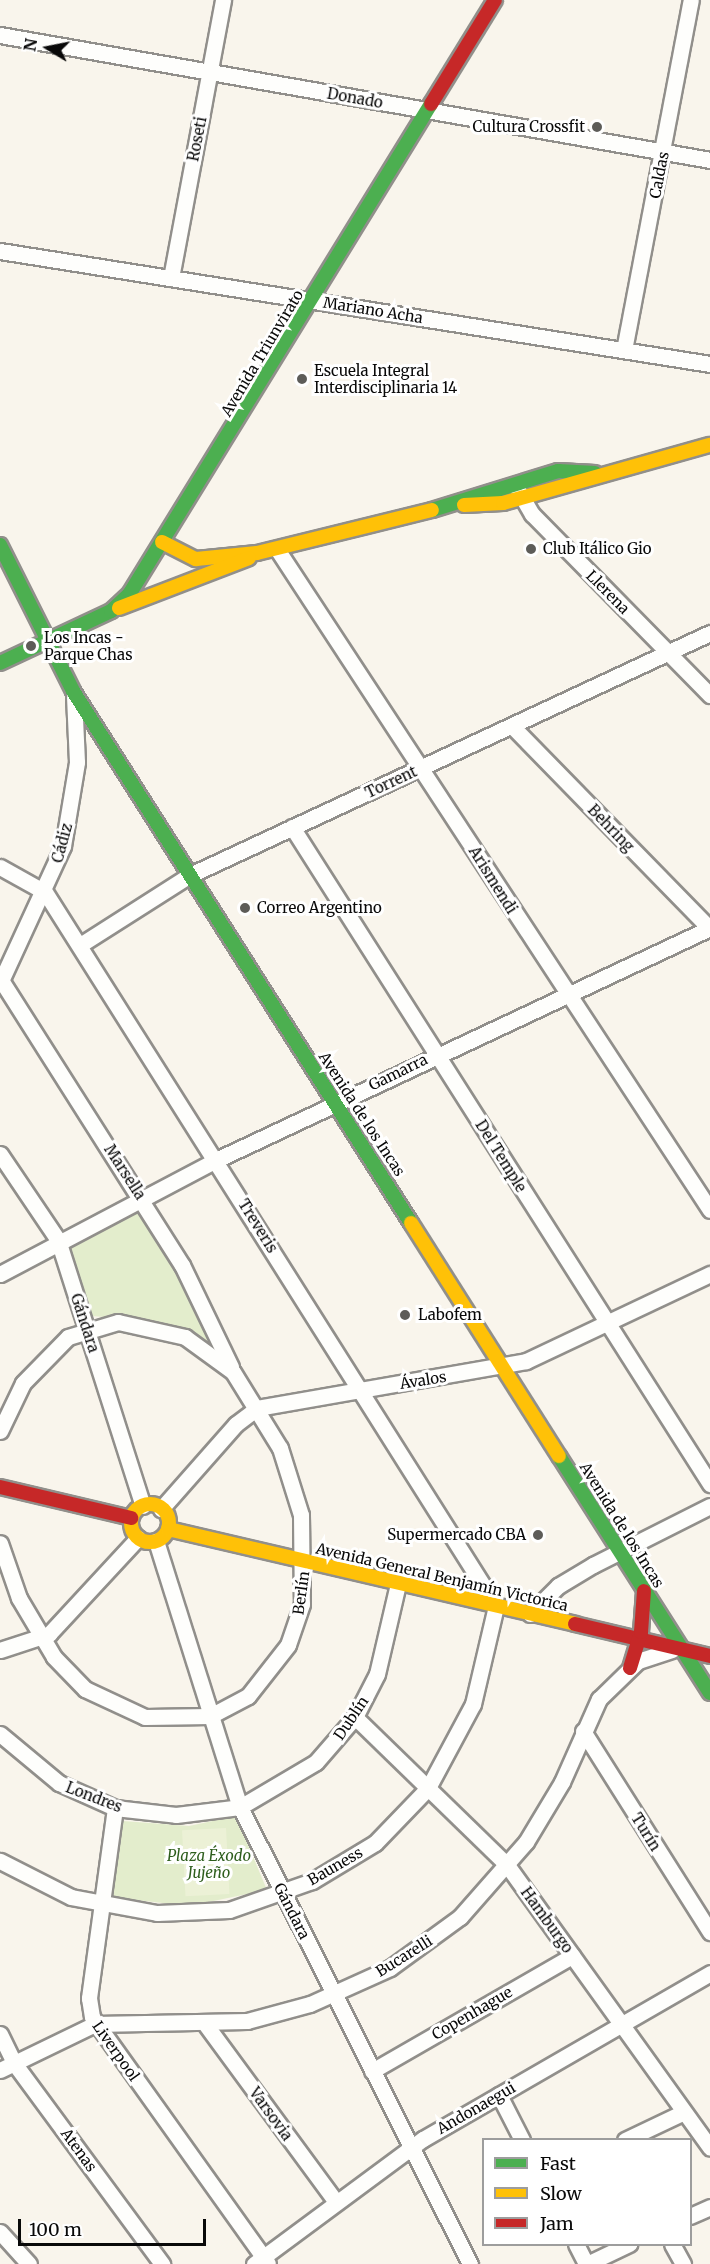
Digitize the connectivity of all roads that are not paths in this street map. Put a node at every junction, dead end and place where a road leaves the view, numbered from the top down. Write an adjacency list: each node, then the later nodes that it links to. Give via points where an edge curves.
1 (223, 0): 5 (street, Roseti)
2 (495, 0): 6 (main road, Avenida Triunvirato)
3 (691, 0): 7 (street, Caldas)
4 (0, 34): 5 (street, Donado)
5 (209, 72): 6 (street, Donado); 10 (street, Roseti)
6 (426, 110): 7 (street, Donado); 11 (main road, Avenida Triunvirato)
7 (664, 151): 8 (street, Donado); 12 (street, Caldas)
8 (710, 160)
9 (0, 251): 10 (street, Mariano Acha)
10 (171, 278): 11 (street, Mariano Acha)
11 (313, 300): 12 (street, Mariano Acha); 19 (main road, Avenida Triunvirato)
12 (624, 350): 13 (street, Mariano Acha)
13 (710, 364)
14 (710, 445): 15 (main road)
15 (595, 473): 16 (main road, via 558,471); 17 (main road)
16 (516, 481): 17 (street, Llerena); 18 (main road)
17 (521, 498): 18 (main road); 26 (street, Llerena)
18 (454, 505): 21 (main road)
19 (162, 542): 22 (main road, via 196,559); 23 (main road, Avenida Triunvirato, via 130,593)
20 (0, 545): 25 (main road, Avenida de los Incas)
21 (277, 549): 22 (main road); 31 (street, Arismendi)
22 (257, 554): 23 (main road)
23 (111, 611): 25 (main road, Avenida Triunvirato)
24 (710, 633): 26 (street, Torrent)
25 (44, 641): 27 (main road, Avenida Triunvirato); 28 (main road, Avenida de los Incas)
26 (667, 653): 29 (street, Llerena); 30 (street, Torrent)
27 (0, 663)
28 (73, 691): 34 (main road, Avenida de los Incas); 35 (street, Cádiz, via 78,737 74,793 63,846)
29 (710, 695)
30 (513, 727): 31 (street, Torrent); 36 (street, Behring)
31 (422, 768): 32 (street, Torrent); 39 (street, Arismendi)
32 (292, 827): 34 (street, Torrent); 40 (street, Del Temple)
33 (0, 867): 35 (street, Treveris)
34 (190, 874): 37 (street, Torrent); 41 (main road, Avenida de los Incas)
35 (45, 892): 37 (street, Treveris); 38 (street, Cádiz)
36 (710, 929): 39 (street, Gamarra)
37 (80, 945): 43 (street, Treveris)
38 (1, 982): 44 (street, Marsella)
39 (566, 996): 40 (street, Gamarra); 45 (street, Arismendi)
40 (436, 1054): 41 (street, Gamarra); 49 (street, Del Temple)
41 (335, 1102): 43 (street, Gamarra); 51 (main road, Avenida de los Incas)
42 (0, 1154): 46 (street, Gándara)
43 (216, 1160): 44 (street, Gamarra); 53 (street, Treveris)
44 (142, 1198): 46 (street, Gamarra); 52 (street, Marsella)
45 (710, 1210)
46 (58, 1240): 47 (street); 50 (street, Gándara)
47 (0, 1274)
48 (710, 1274): 49 (street, Ávalos)
49 (608, 1323): 51 (street, Ávalos); 56 (street, Del Temple)
50 (87, 1328): 52 (street, Berlín, via 118,1322 169,1330); 55 (street, Berlín, via 36,1366); 58 (street, Gándara)
51 (503, 1367): 53 (street, Ávalos); 66 (main road, Avenida de los Incas)
52 (233, 1372): 54 (street, Berlín)
53 (363, 1390): 54 (street, Ávalos); 70 (street, Treveris)
54 (257, 1408): 60 (street, Ávalos, via 236,1424); 67 (street, Berlín, via 296,1492)
55 (0, 1431)
56 (710, 1484)
57 (0, 1487): 61 (main road)
58 (143, 1506): 60 (main road); 61 (main road)
59 (710, 1506): 66 (street)
60 (161, 1509): 62 (main road)
61 (131, 1518): 63 (main road)
62 (168, 1529): 64 (main road); 67 (main road, Avenida General Benjamín Victorica)
63 (138, 1538): 64 (main road); 72 (street)
64 (156, 1541): 79 (street, Gándara)
65 (0, 1543): 72 (street, Berlín, via 19,1598)
66 (620, 1552): 69 (main road, Avenida de los Incas); 71 (street, via 558,1586)
67 (305, 1562): 68 (main road, Avenida General Benjamín Victorica); 79 (street, Berlín, via 296,1625 277,1664 248,1696)
68 (398, 1584): 70 (main road, Avenida General Benjamín Victorica); 80 (street, Dublín, via 377,1674)
69 (644, 1591): 73 (main road); 75 (main road, Avenida de los Incas)
70 (496, 1606): 71 (main road, Avenida General Benjamín Victorica); 83 (street, Bauness, via 473,1704)
71 (530, 1614): 73 (main road, Avenida General Benjamín Victorica)
72 (40, 1639): 74 (street); 79 (street, Berlín, via 85,1689 124,1710 167,1721)
73 (640, 1640): 75 (main road, Avenida General Benjamín Victorica); 77 (main road)
74 (0, 1650)
75 (681, 1650): 76 (main road, Avenida General Benjamín Victorica); 77 (street, Bucarelli, via 652,1654); 78 (main road, Avenida de los Incas)
76 (710, 1656)
77 (630, 1668): 81 (street, Bucarelli, via 599,1699)
78 (710, 1693)
79 (210, 1716): 84 (street, Gándara)
80 (355, 1717): 83 (street, Hamburgo); 84 (street, Dublín, via 316,1762 276,1791)
81 (583, 1731): 87 (street, Bucarelli, via 549,1808); 90 (street, Turín)
82 (0, 1734): 85 (street, Londres, via 59,1783)
83 (428, 1788): 87 (street, Hamburgo); 88 (street, Bauness, via 375,1843)
84 (240, 1807): 85 (street, Londres, via 176,1815); 88 (street, Gándara)
85 (115, 1808): 89 (street, Liverpool)
86 (0, 1861): 89 (street, Bauness, via 51,1888)
87 (507, 1864): 91 (street, Hamburgo); 93 (street, Bucarelli, via 460,1917 414,1953)
88 (283, 1893): 89 (street, Bauness, via 229,1910 192,1914); 93 (street, Gándara)
89 (102, 1904): 94 (street, Liverpool, via 89,1998)
90 (710, 1932)
91 (572, 1956): 95 (street, Hamburgo); 99 (street, Copenhague)
92 (710, 1973): 95 (street, Andonaegui)
93 (334, 1994): 96 (street, Bucarelli, via 268,2016); 99 (street, Gándara)
94 (95, 2024): 96 (street, Bucarelli); 98 (street, Bucarelli); 113 (street, Liverpool)
95 (622, 2024): 100 (street, Andonaegui); 101 (street, Hamburgo)
96 (206, 2025): 106 (street, Varsovia)
97 (0, 2034): 98 (street, Atenas)
98 (7, 2066): 115 (street, Atenas)
99 (372, 2071): 104 (street, Gándara)
100 (499, 2095): 102 (street); 104 (street, Andonaegui)
101 (684, 2112): 103 (street); 105 (street, Hamburgo)
102 (521, 2138)
103 (627, 2138)
104 (411, 2147): 106 (street, Andonaegui); 116 (street, Gándara)
105 (710, 2148)
106 (336, 2202): 113 (street, Andonaegui)
107 (710, 2207): 108 (street)
108 (692, 2215)
109 (0, 2232): 114 (street)
110 (577, 2246): 117 (street)
111 (624, 2246): 117 (street)
112 (673, 2246): 118 (street)
113 (262, 2261)
114 (29, 2264)
115 (162, 2264)
116 (470, 2264)
117 (586, 2264)
118 (683, 2264)

